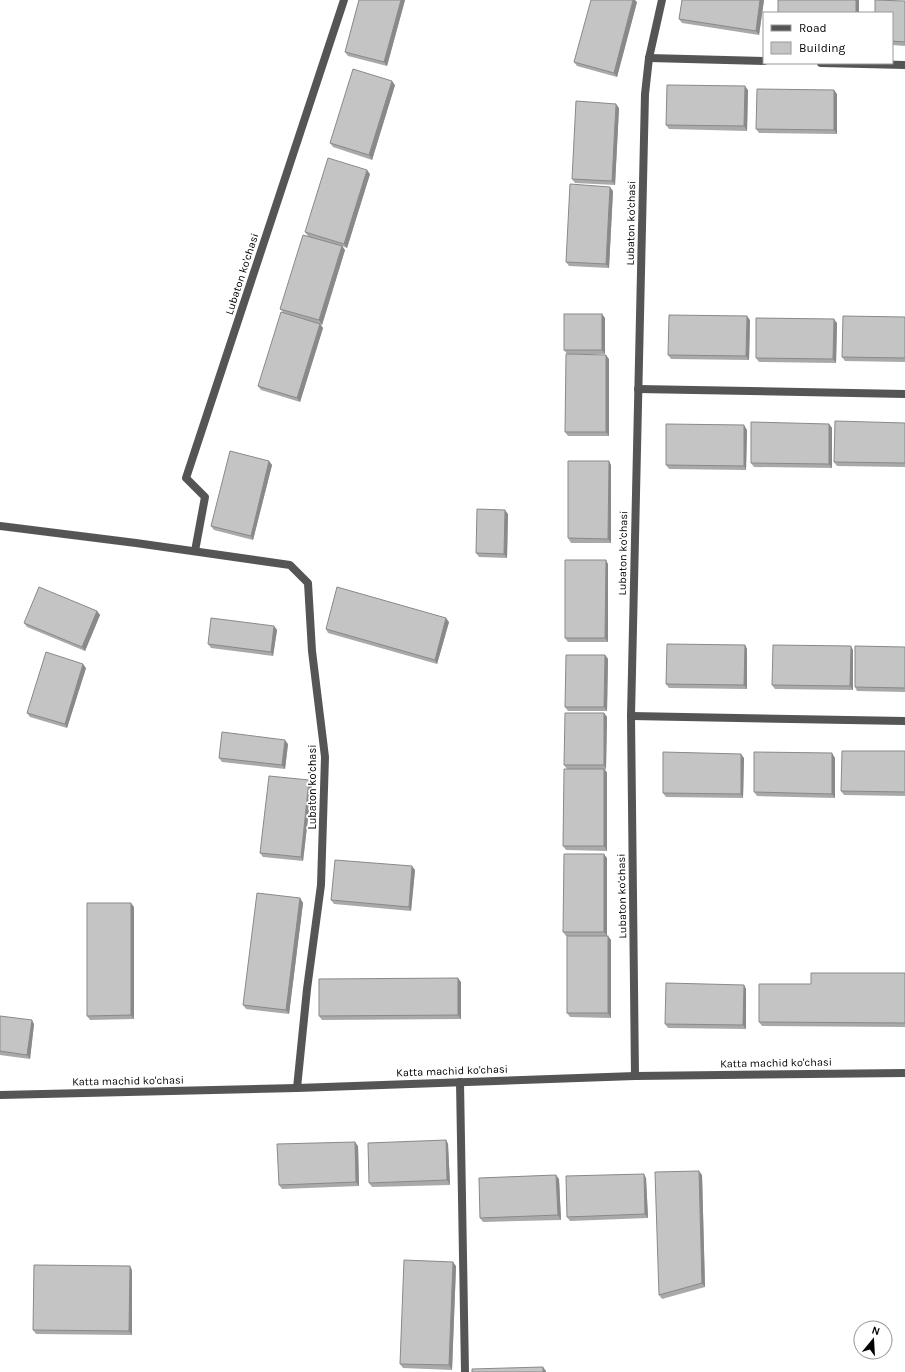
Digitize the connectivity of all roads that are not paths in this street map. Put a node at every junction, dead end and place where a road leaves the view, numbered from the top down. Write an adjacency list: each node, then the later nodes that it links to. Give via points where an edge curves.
1 (344, 0): 10 (street, Lubaton ko'chasi, via 186,478 205,496)
2 (662, 0): 3 (street, Lubaton ko'chasi)
3 (649, 58): 4 (street); 7 (street, Lubaton ko'chasi, via 645,94)
4 (763, 61)
5 (864, 64): 6 (street)
6 (905, 65)
7 (638, 389): 8 (street); 11 (street, Lubaton ko'chasi)
8 (905, 394)
9 (0, 526): 10 (street, Lubaton ko'chasi)
10 (195, 551): 16 (street, Lubaton ko'chasi, via 290,565 308,583 312,651 325,757 321,884)
11 (631, 716): 12 (street); 14 (street, Lubaton ko'chasi)
12 (905, 721)
13 (905, 1073): 14 (street, Katta machid ko'chasi)
14 (635, 1076): 15 (street, Katta machid ko'chasi)
15 (460, 1082): 16 (street, Katta machid ko'chasi); 18 (street)
16 (297, 1088): 17 (street, Katta machid ko'chasi)
17 (0, 1095)
18 (465, 1372)

